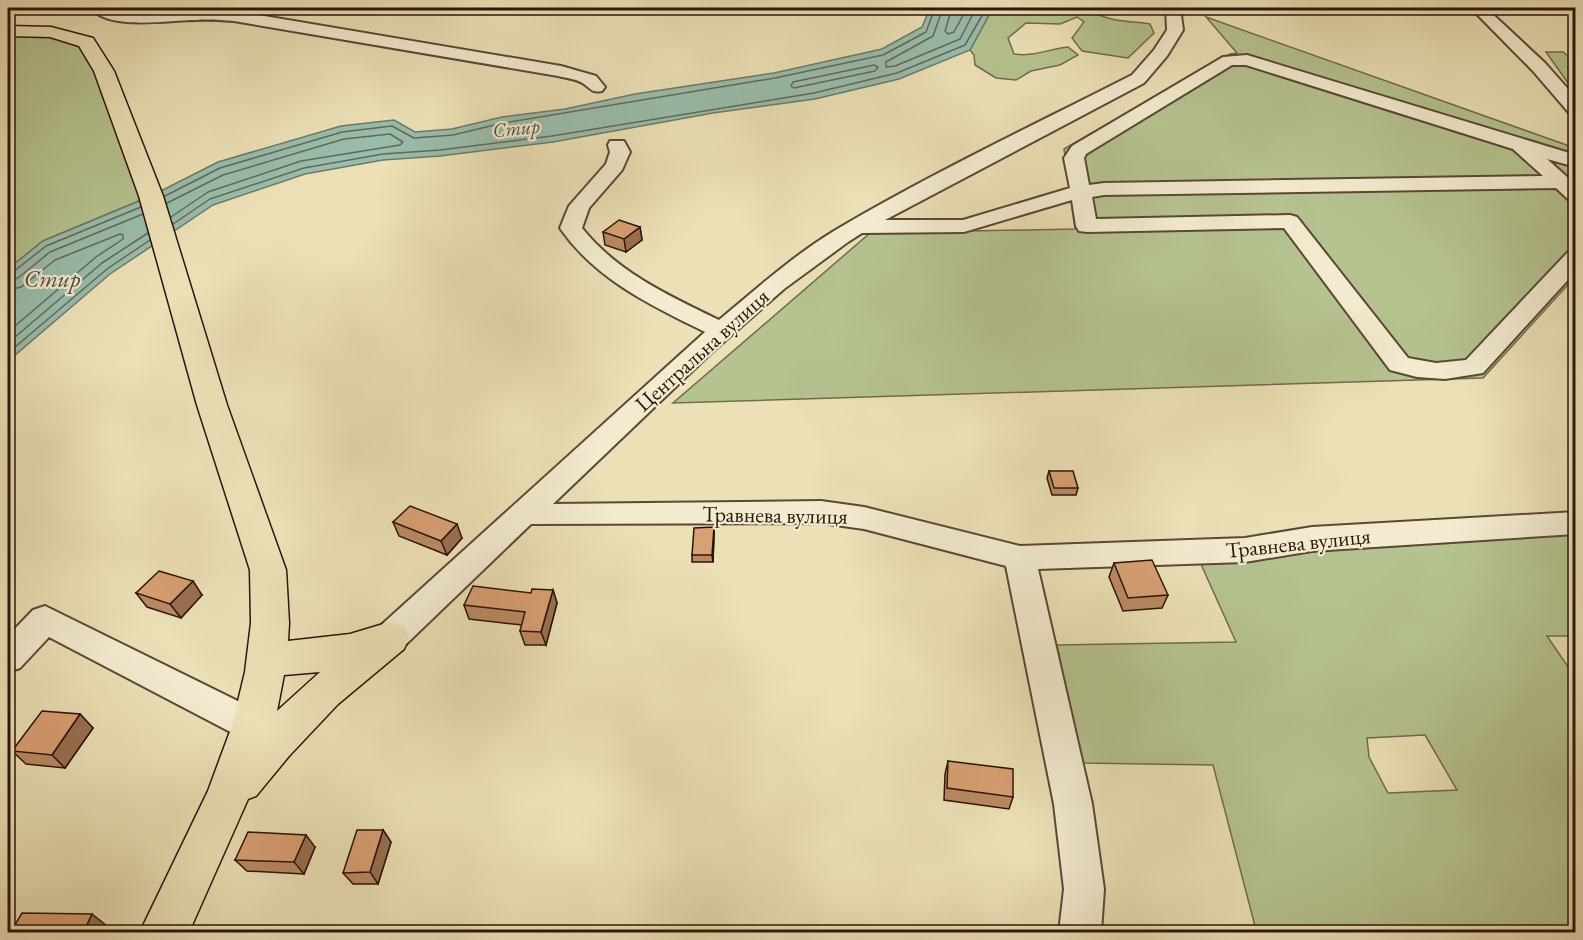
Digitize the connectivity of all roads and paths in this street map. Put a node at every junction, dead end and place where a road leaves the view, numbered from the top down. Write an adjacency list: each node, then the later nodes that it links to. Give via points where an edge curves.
1 (98, 8): 5 (street, via 109,15 143,18 234,16 561,71 590,80)
2 (1173, 8): 15 (street, Центральна вулиця, via 1175,30 1138,79)
3 (1478, 8): 6 (street, via 1539,67)
4 (8, 31): 23 (main road, via 51,32 86,42 104,71 151,196 212,405 268,570 270,623)
5 (596, 87)
6 (1575, 110)
7 (617, 145): 17 (street, via 620,152 615,166 579,206 571,228 582,245 640,290)
8 (1520, 145): 9 (street); 10 (street); 12 (street, via 1237,58 1079,150 1074,158)
9 (1575, 162)
10 (1560, 182): 11 (street); 13 (street)
11 (1195, 188): 12 (street, via 1104,189); 14 (street)
12 (1080, 194): 14 (street, via 1087,226); 15 (street, via 1065,195 964,226)
13 (1575, 196)
14 (1216, 223): 16 (street, via 1290,220 1399,364 1414,370 1474,367)
15 (857, 227): 17 (street, Центральна вулиця, via 776,284)
16 (1575, 257)
17 (722, 331): 18 (street, Центральна вулиця)
18 (525, 513): 20 (street, Травнева вулиця, via 821,512 864,518); 21 (street, Центральна вулиця)
19 (1575, 523): 20 (street, Травнева вулиця, via 1312,539 1245,550)
20 (1020, 558): 27 (street, via 1073,804 1084,889)
21 (390, 638): 23 (main road, via 356,650); 25 (main road, via 324,692 274,742)
22 (8, 658): 24 (street, via 45,619)
23 (266, 659): 24 (main road)
24 (253, 726): 25 (main road)
25 (227, 798): 26 (main road)
26 (164, 933)
27 (1080, 933)

